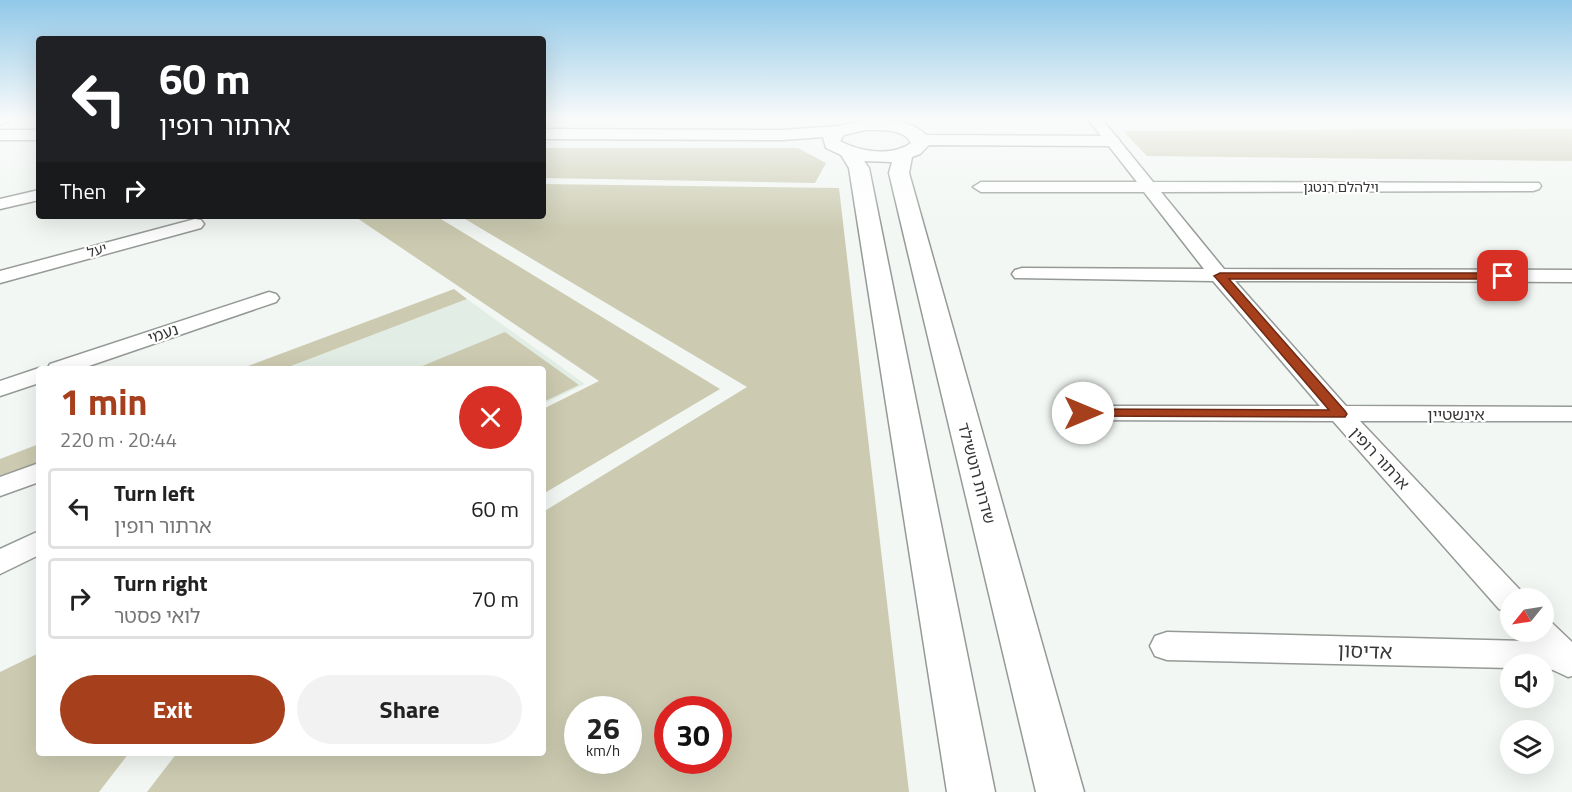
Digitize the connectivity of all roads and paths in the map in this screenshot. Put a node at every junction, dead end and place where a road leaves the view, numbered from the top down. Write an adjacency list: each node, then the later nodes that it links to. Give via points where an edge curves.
1 (854, 155): 30 (street)
2 (901, 155): 31 (street, שדרות רוטשילד, via 899,173)
3 (1122, 155): 7 (street, ארתור רופין)
4 (0, 185): 9 (street)
5 (1533, 186): 7 (street, וילהלם רנטגן)
6 (981, 187): 7 (street, וילהלם רנטגן)
7 (1149, 188): 12 (street, ארתור רופין)
8 (36, 196): 9 (street)
9 (6, 202)
10 (195, 224): 14 (street, יעל)
11 (1022, 274): 12 (street)
12 (1220, 276): 13 (street); 20 (street, ארתור רופין)
13 (1572, 276)
14 (0, 277)
15 (269, 298): 16 (street, נעמי)
16 (67, 366)
17 (36, 376): 18 (street)
18 (0, 388)
19 (1083, 413): 20 (street, אינשטיין)
20 (1340, 414): 21 (street, אינשטיין); 26 (street, ארתור רופין)
21 (1572, 414)
22 (36, 473): 23 (street)
23 (0, 487)
24 (36, 544): 25 (street)
25 (0, 562)
26 (1500, 589)
27 (1550, 642): 29 (street)
28 (1167, 646): 29 (street, אדיסון)
29 (1569, 660)
30 (971, 792)
31 (1060, 792)

